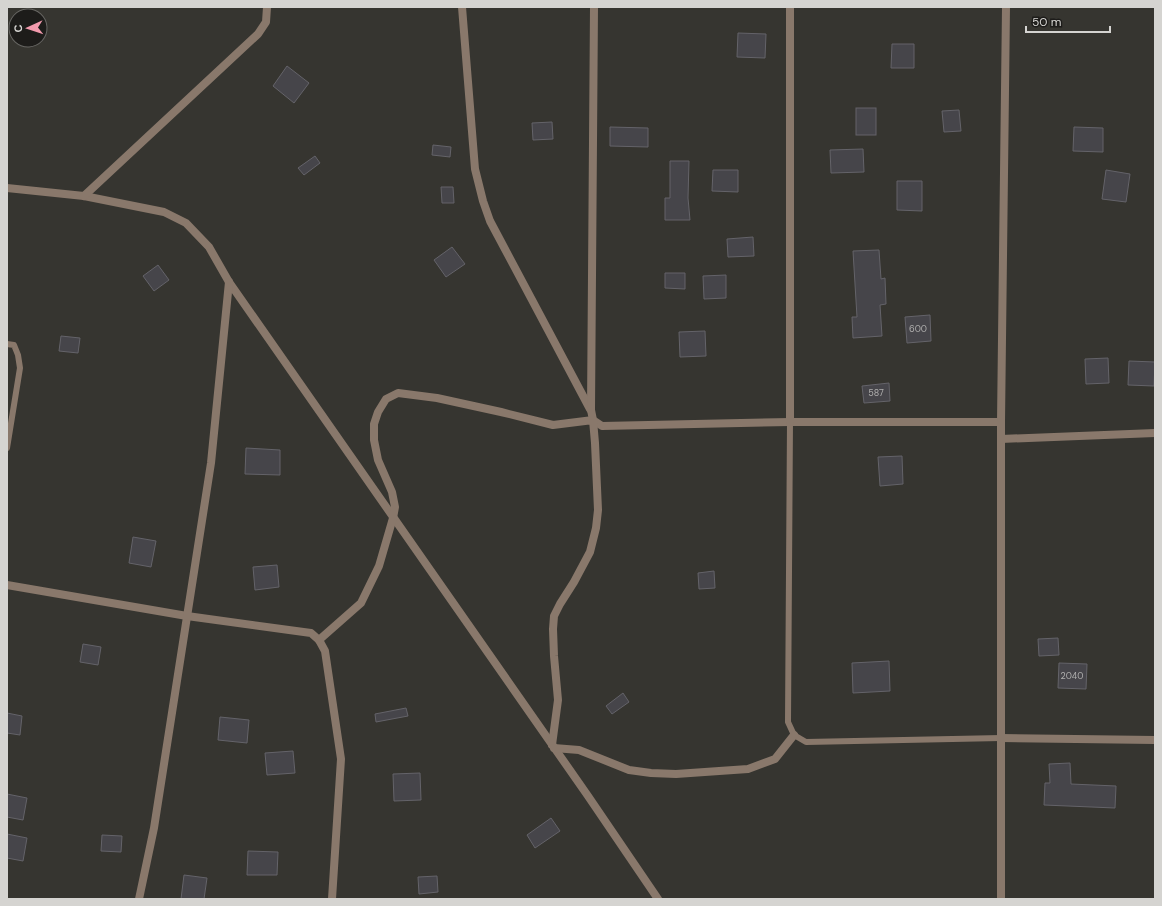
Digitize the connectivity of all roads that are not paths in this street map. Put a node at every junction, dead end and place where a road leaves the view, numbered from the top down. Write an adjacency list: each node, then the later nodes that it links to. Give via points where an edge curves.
1 (267, 7): 7 (street, via 266,22 258,34)
2 (462, 7): 10 (street, via 475,169 483,201 490,221)
3 (594, 7): 10 (street)
4 (790, 7): 12 (street)
5 (1006, 7): 13 (street)
6 (7, 188): 7 (street)
7 (84, 196): 8 (street, via 164,212 186,223 209,247)
8 (229, 282): 17 (street); 19 (street, via 211,463)
9 (7, 344): 16 (lane, via 14,345 20,368)
10 (591, 410): 11 (street)
11 (593, 420): 12 (street, via 602,426); 17 (street, via 553,425 437,398 398,393 386,399 374,424 378,460 392,492 395,507); 24 (street, via 598,510 596,528 590,552 554,616 558,700)
12 (790, 422): 13 (street); 21 (lane, via 788,722)
13 (1001, 422): 15 (street)
14 (1155, 432): 15 (street)
15 (1001, 439): 22 (street)
16 (7, 448)
17 (393, 518): 20 (street, via 379,566 361,603); 24 (street)
18 (7, 585): 19 (street)
19 (187, 616): 20 (street, via 311,633); 25 (street, via 154,828)
20 (320, 640): 26 (street, via 325,651 341,758)
21 (794, 735): 22 (lane, via 806,742); 24 (street, via 775,759 748,769 676,774 629,770 579,750)
22 (1001, 738): 23 (street); 28 (street)
23 (1155, 740)
24 (553, 746): 27 (street)
25 (140, 899)
26 (332, 899)
27 (658, 899)
28 (1001, 899)

